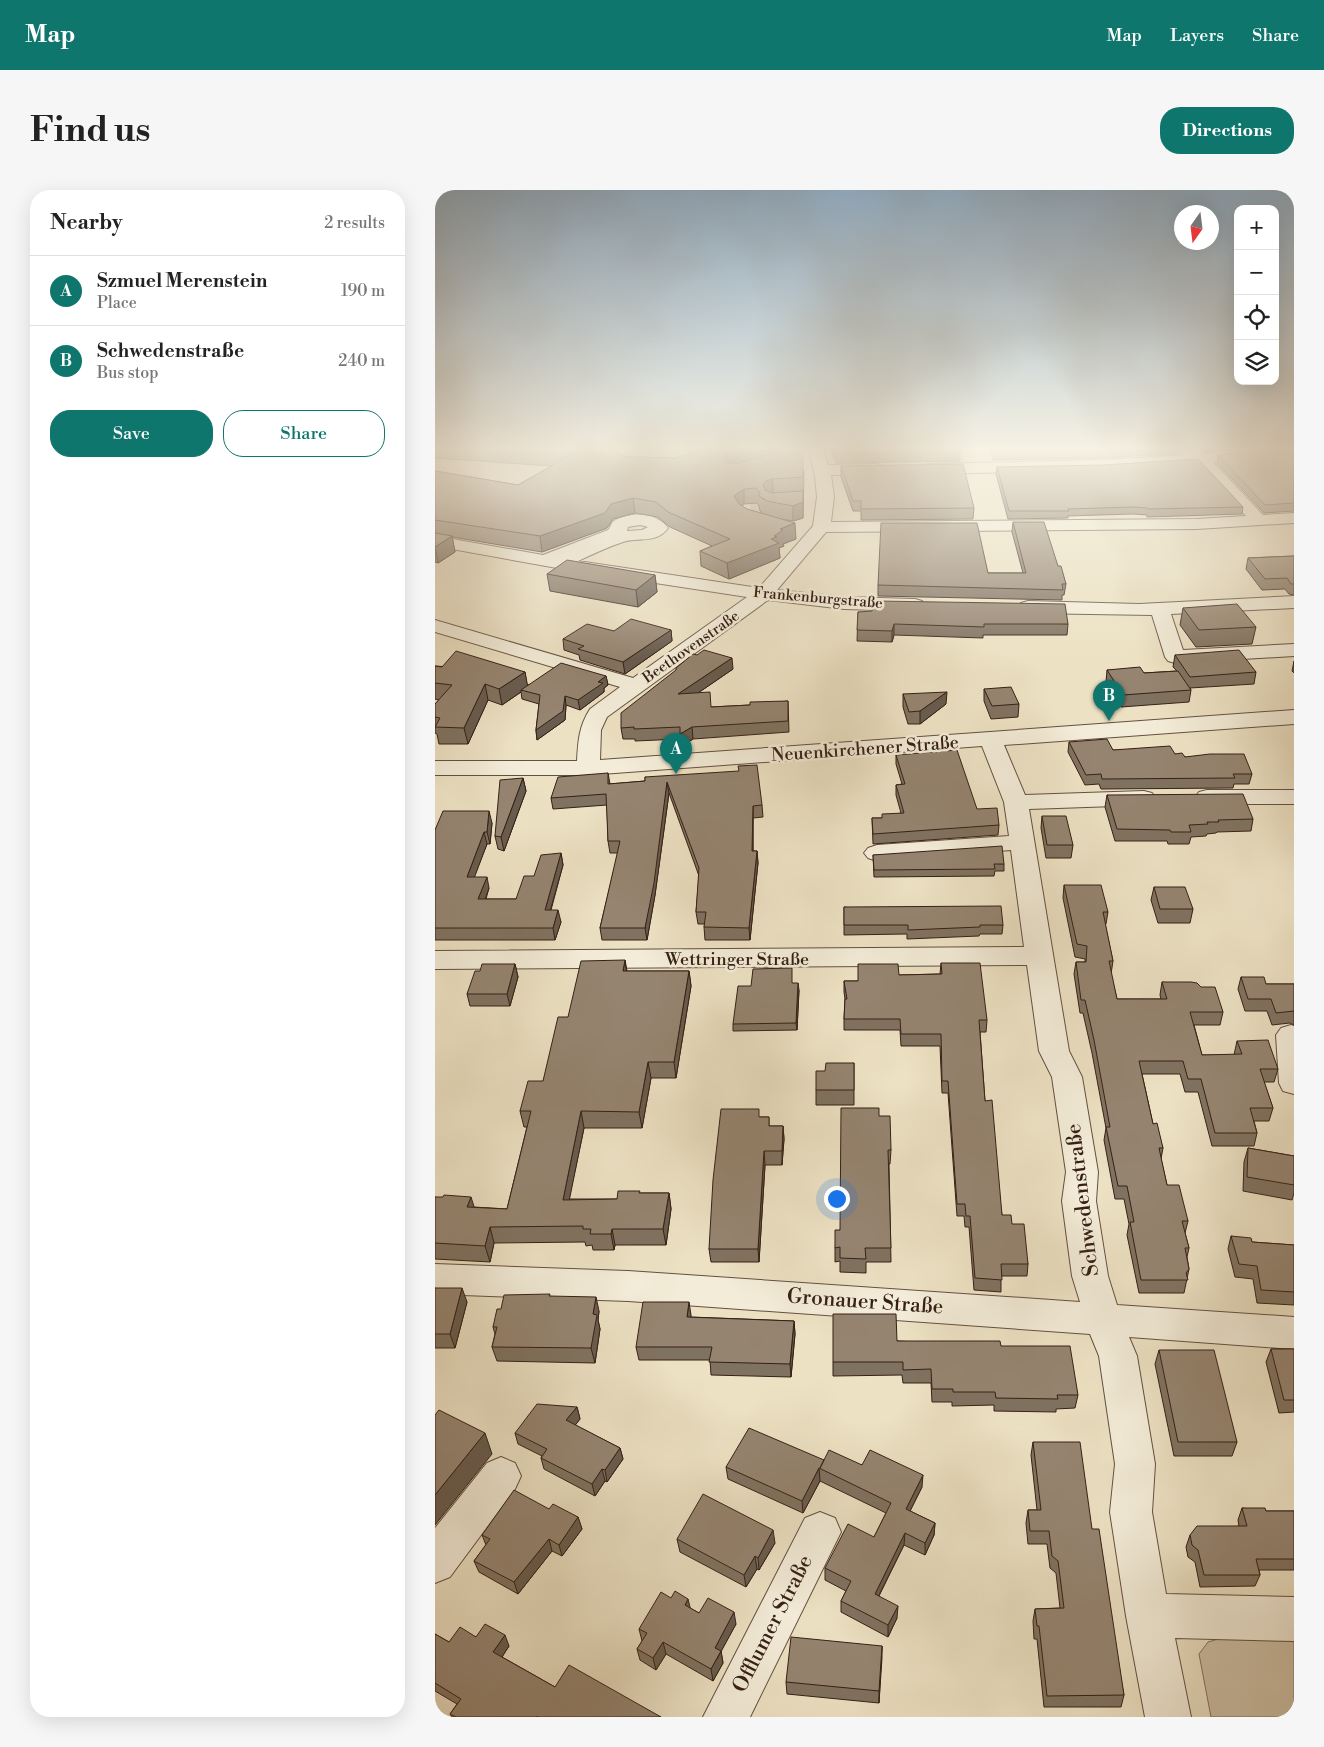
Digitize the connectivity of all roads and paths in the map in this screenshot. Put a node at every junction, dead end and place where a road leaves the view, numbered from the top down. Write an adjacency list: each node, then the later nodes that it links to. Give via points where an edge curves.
1 (825, 518): 4 (street)
2 (1289, 518): 3 (street)
3 (1259, 520): 4 (street, via 1197,524)
4 (813, 530): 7 (street, Beethovenstraße)
5 (435, 542): 6 (street, Frankenburgstraße)
6 (551, 562): 6 (street, via 623,536 646,535 659,528 646,520 631,520 619,525 614,534); 7 (street, Frankenburgstraße)
7 (764, 594): 9 (street, Frankenburgstraße, via 844,603); 14 (street, Beethovenstraße)
8 (1294, 602): 11 (street)
9 (933, 605)
10 (1011, 607): 11 (street)
11 (1160, 609): 13 (street, via 1175,656)
12 (435, 626): 14 (street)
13 (1294, 650)
14 (636, 685): 17 (street, Beethovenstraße, via 598,714 589,730)
15 (1294, 717): 16 (street, Neuenkirchener Straße)
16 (991, 740): 17 (street, Neuenkirchener Straße, via 712,760 715,771 710,774 639,780 625,776 623,766); 20 (street, Schwedenstraße)
17 (587, 768): 18 (street)
18 (437, 772)
19 (1294, 797): 20 (street, via 1088,798)
20 (1016, 802): 21 (street, Schwedenstraße)
21 (1023, 842): 22 (street); 23 (street, Schwedenstraße)
22 (877, 853)
23 (1040, 956): 24 (street, Wettringer Straße); 28 (street, Schwedenstraße, via 1054,1051 1067,1077 1082,1172 1079,1201 1090,1276)
24 (435, 960)
25 (1291, 1035): 26 (street)
26 (1294, 1083)
27 (435, 1279): 28 (street, Gronauer Straße, via 637,1286)
28 (1103, 1320): 29 (street, Gronauer Straße); 33 (street, Schwedenstraße, via 1118,1356 1135,1464 1131,1512)
29 (1294, 1333)
30 (501, 1476): 32 (street)
31 (820, 1532): 35 (street, Offlumer Straße)
32 (435, 1562)
33 (1148, 1616): 34 (street); 36 (street, Schwedenstraße)
34 (1294, 1618)
35 (726, 1717)
36 (1168, 1717)

